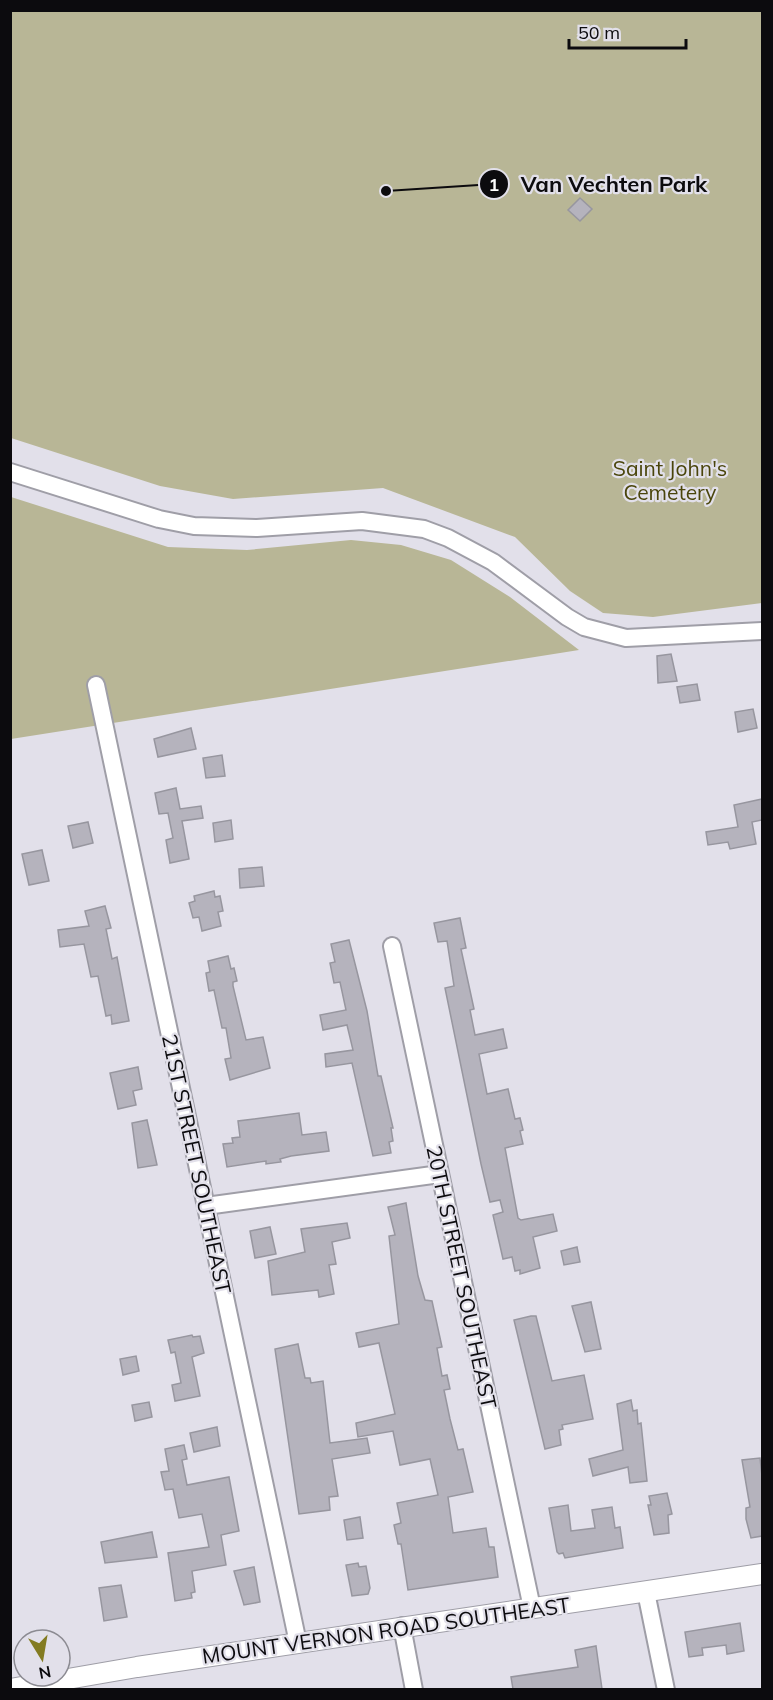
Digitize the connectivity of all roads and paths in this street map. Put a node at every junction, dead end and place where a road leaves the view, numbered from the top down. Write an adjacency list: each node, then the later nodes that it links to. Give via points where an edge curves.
1 (10, 472): 2 (street, via 159,519 194,526 257,528 362,521 424,530 471,549 567,617 603,634 646,639)
2 (762, 631)
3 (96, 686): 6 (street, 21ST STREET SOUTHEAST)
4 (392, 946): 5 (street, 20TH STREET SOUTHEAST)
5 (440, 1174): 6 (street); 9 (street, 20TH STREET SOUTHEAST)
6 (206, 1206): 11 (street, 21ST STREET SOUTHEAST)
7 (762, 1574): 8 (main road, MOUNT VERNON ROAD SOUTHEAST)
8 (646, 1592): 9 (main road, MOUNT VERNON ROAD SOUTHEAST); 14 (street)
9 (532, 1608): 10 (main road, MOUNT VERNON ROAD SOUTHEAST)
10 (402, 1626): 11 (main road, MOUNT VERNON ROAD SOUTHEAST); 13 (street)
11 (298, 1643): 12 (main road, MOUNT VERNON ROAD SOUTHEAST)
12 (10, 1689)
13 (414, 1689)
14 (666, 1689)

